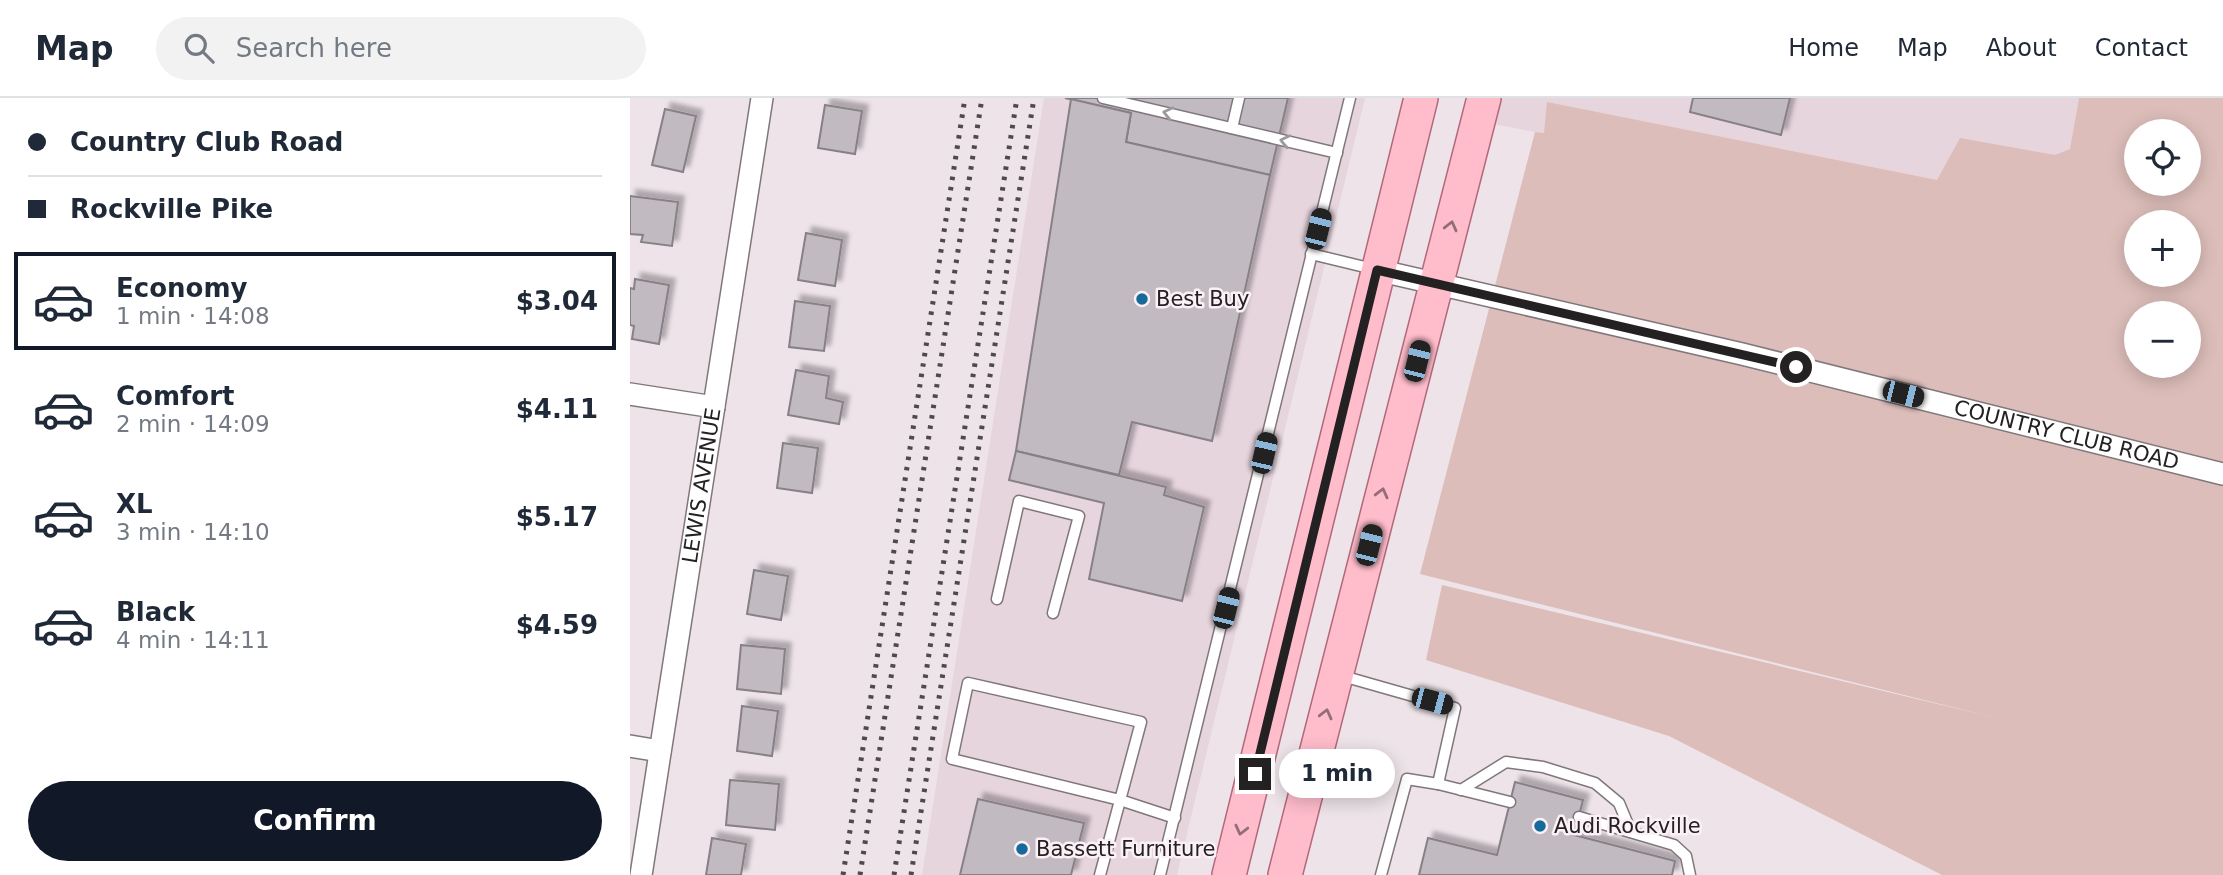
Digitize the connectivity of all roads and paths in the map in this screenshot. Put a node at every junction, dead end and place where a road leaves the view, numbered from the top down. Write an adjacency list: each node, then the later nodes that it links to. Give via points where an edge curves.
1 (762, 98): 13 (street, LEWIS AVENUE)
2 (1103, 98): 7 (lane, one-way to 2)
3 (1240, 98): 7 (lane)
4 (1350, 98): 8 (lane)
5 (1421, 98): 10 (main road)
6 (1484, 98): 11 (main road, one-way to 6)
7 (1232, 128): 8 (lane, one-way to 7)
8 (1337, 153): 9 (lane)
9 (1311, 254): 10 (lane); 26 (lane)
10 (1377, 270): 11 (street, COUNTRY CLUB ROAD); 17 (main road)
11 (1437, 282): 14 (street, COUNTRY CLUB ROAD); 18 (main road, one-way to 11)
12 (630, 394): 13 (street)
13 (714, 407): 20 (street, LEWIS AVENUE)
14 (2223, 474)
15 (997, 599): 16 (lane, via 1019,501 1079,516)
16 (1054, 613)
17 (1284, 661): 18 (main road); 31 (main road, one-way to 31)
18 (1336, 674): 21 (lane, via 1455,708); 32 (main road, one-way to 18)
19 (630, 746): 20 (street)
20 (660, 751): 28 (street, LEWIS AVENUE)
21 (1438, 784): 22 (lane); 33 (lane, via 1407,779)
22 (1461, 790): 24 (lane); 27 (lane, via 1506,762 1543,767 1595,783 1619,803)
23 (1120, 800): 23 (lane, via 1141,722 968,683 953,759); 26 (lane); 29 (lane)
24 (1510, 802)
25 (1579, 817): 27 (lane)
26 (1175, 818): 30 (lane)
27 (1631, 832): 34 (lane, via 1674,845 1686,856)
28 (641, 875)
29 (1100, 875)
30 (1160, 875)
31 (1229, 875)
32 (1285, 875)
33 (1381, 875)
34 (1690, 875)

